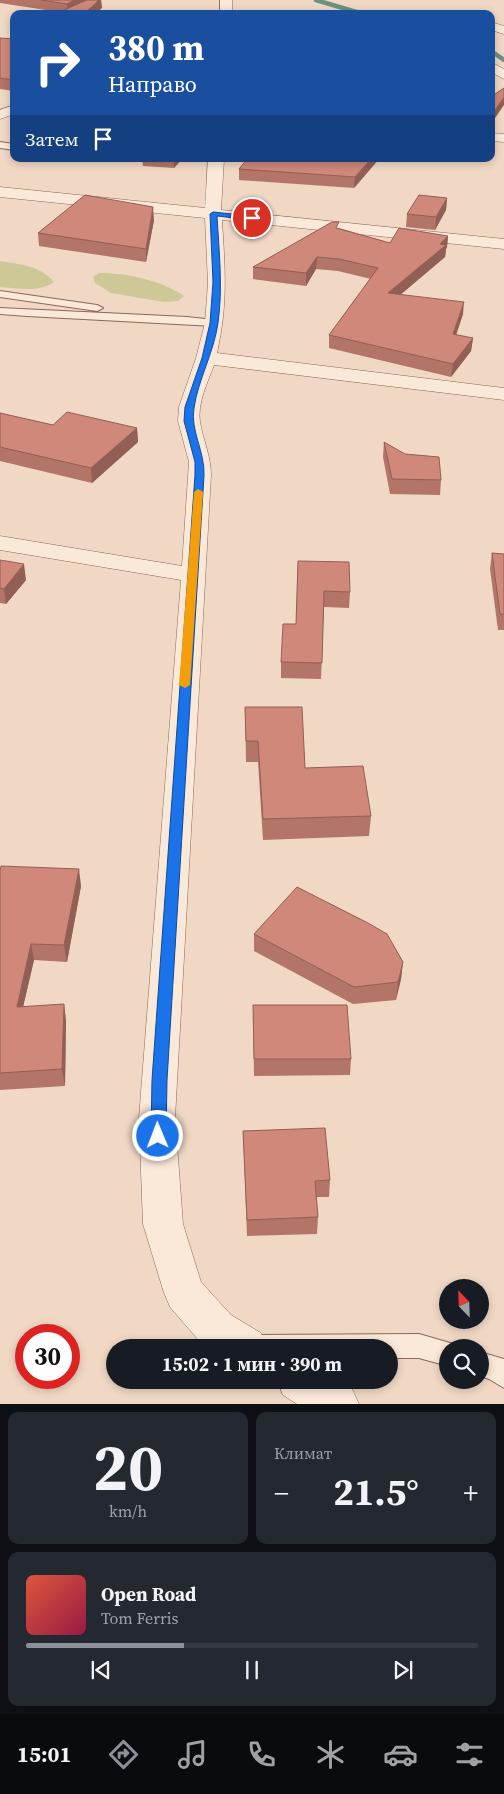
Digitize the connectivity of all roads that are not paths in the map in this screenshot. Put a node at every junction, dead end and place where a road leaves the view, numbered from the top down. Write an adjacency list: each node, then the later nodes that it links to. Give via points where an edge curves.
1 (216, 162): 3 (street)
2 (0, 192): 3 (street)
3 (213, 214): 4 (street); 8 (street, via 217,282)
4 (504, 244)
5 (0, 294): 7 (lane)
6 (0, 311): 7 (lane)
7 (154, 317): 8 (lane)
8 (214, 323): 9 (street)
9 (206, 358): 10 (street); 12 (street, via 189,407 189,421 200,462)
10 (504, 394)
11 (0, 543): 12 (street)
12 (192, 575): 13 (street, via 158,1118 163,1224 184,1292 216,1330)
13 (231, 1339)
14 (398, 1346): 15 (lane, via 418,1346)
15 (439, 1352)
16 (489, 1366): 17 (lane)
17 (504, 1375)
18 (313, 1389): 19 (street)
19 (337, 1404)

